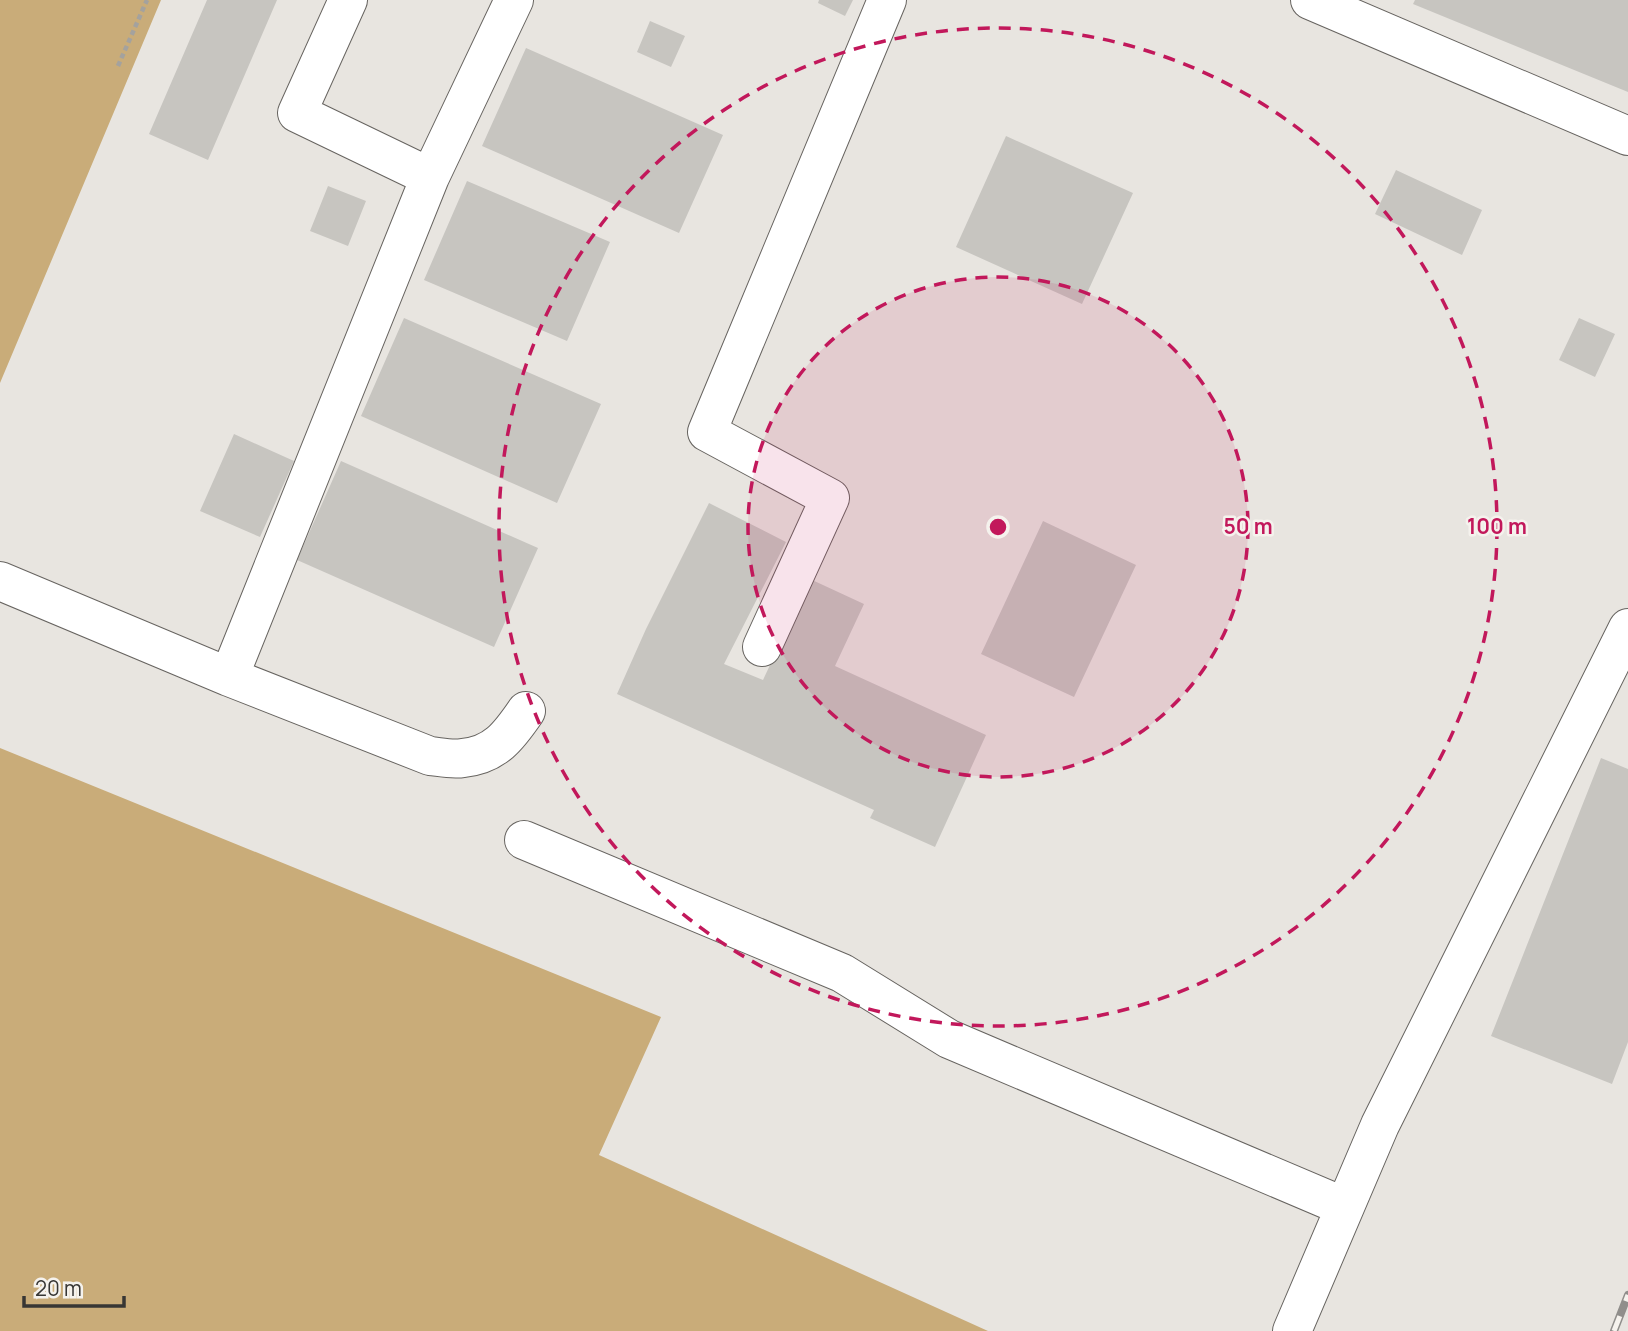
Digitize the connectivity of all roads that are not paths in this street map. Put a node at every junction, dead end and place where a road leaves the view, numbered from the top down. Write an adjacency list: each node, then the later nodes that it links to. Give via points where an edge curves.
1 (348, 0): 6 (lane, via 297,113)
2 (514, 0): 6 (lane)
3 (887, 0): 9 (lane, via 707,432 830,498)
4 (1310, 0): 5 (lane)
5 (1628, 136)
6 (430, 177): 10 (lane)
7 (0, 581): 10 (lane)
8 (1628, 628): 13 (lane, via 1380,1125)
9 (762, 647)
10 (229, 677): 11 (lane, via 430,756 461,759 491,751)
11 (526, 711)
12 (524, 840): 13 (lane, via 842,973 949,1039)
13 (1345, 1207): 14 (lane)
14 (1292, 1331)

